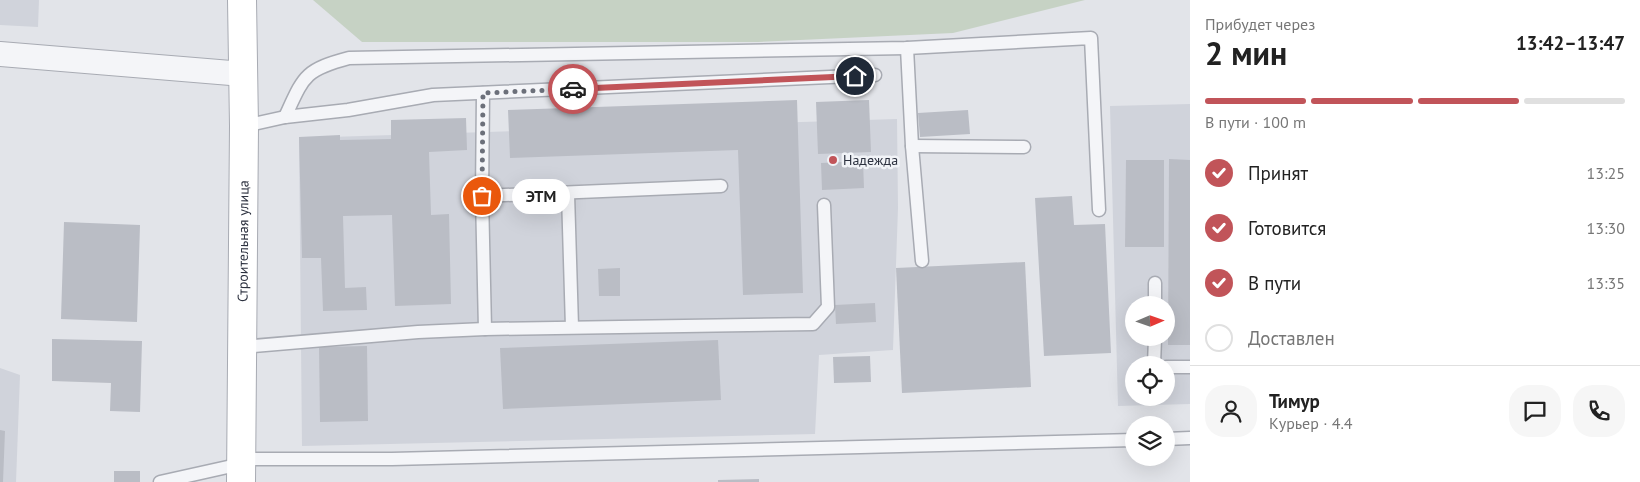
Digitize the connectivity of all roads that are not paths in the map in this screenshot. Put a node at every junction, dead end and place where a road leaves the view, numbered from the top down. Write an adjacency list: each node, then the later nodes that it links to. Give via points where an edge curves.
1 (242, 0): 4 (street, Строительная улица)
2 (907, 48): 7 (lane, via 348,58 320,66 302,82); 9 (lane); 15 (lane, via 1091,38)
3 (0, 54): 4 (street)
4 (243, 74): 8 (street, Строительная улица)
5 (874, 75): 6 (lane)
6 (483, 93): 7 (lane, via 433,95); 13 (lane)
7 (285, 117): 8 (lane)
8 (244, 126): 21 (street, Строительная улица)
9 (912, 146): 10 (lane); 16 (lane)
10 (1024, 147)
11 (722, 186): 12 (lane)
12 (568, 194): 13 (lane); 19 (lane)
13 (482, 196): 20 (lane)
14 (824, 205): 19 (lane, via 828,307 813,324)
15 (1099, 210)
16 (922, 261)
17 (1155, 283): 18 (lane)
18 (1155, 296)
19 (572, 327): 20 (lane)
20 (485, 330): 21 (lane, via 418,332)
21 (241, 347): 27 (street, Строительная улица)
22 (1175, 367): 23 (lane)
23 (1190, 367)
24 (1190, 438): 25 (lane)
25 (1175, 439)
26 (1125, 440): 27 (lane, via 392,459)
27 (241, 468): 28 (lane)
28 (160, 482)

